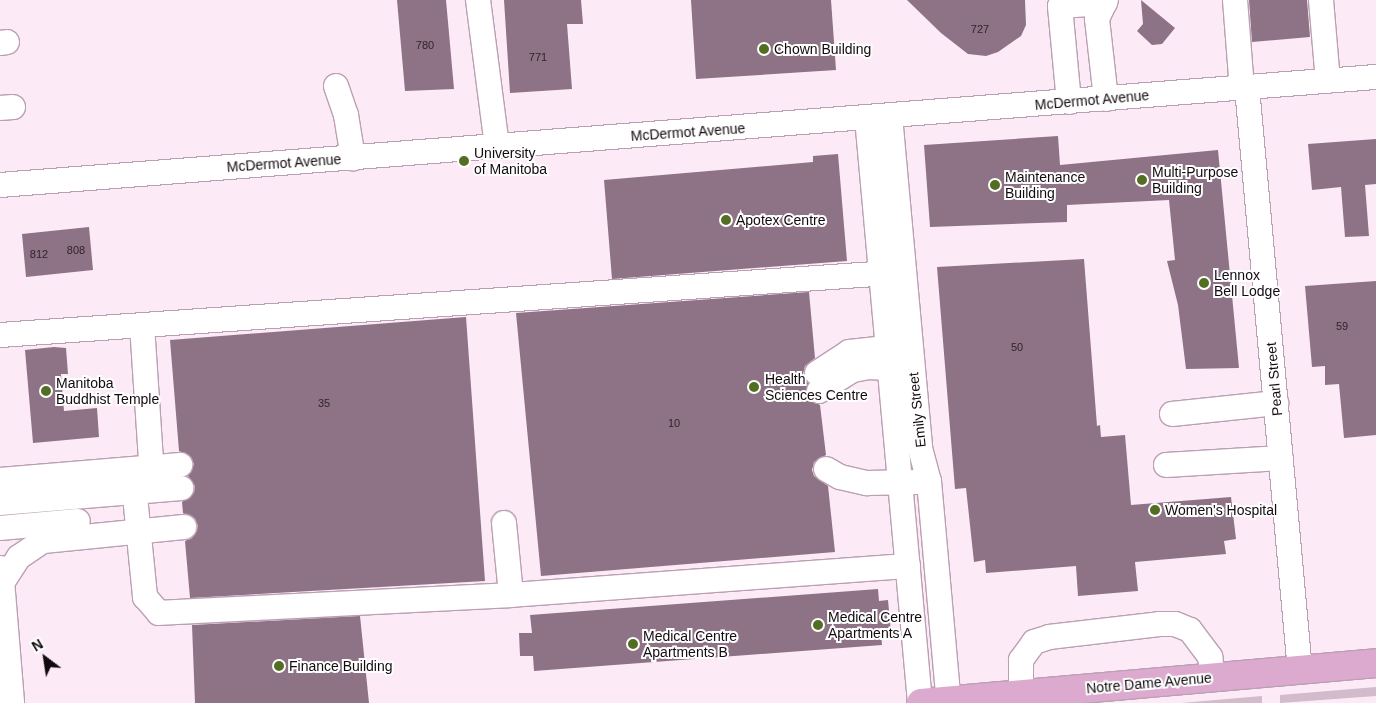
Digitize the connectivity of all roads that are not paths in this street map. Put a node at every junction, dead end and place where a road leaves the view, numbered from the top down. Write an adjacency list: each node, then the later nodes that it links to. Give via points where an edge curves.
1 (478, 0): 12 (street)
2 (1235, 0): 8 (street, Pearl Street)
3 (1321, 0): 6 (street)
4 (1106, 1): 9 (street, via 1097,19); 10 (street, via 1060,6)
5 (1376, 77): 6 (street, McDermot Avenue)
6 (1328, 81): 8 (street, McDermot Avenue)
7 (336, 86): 13 (street, via 346,115)
8 (1245, 88): 9 (street, McDermot Avenue); 21 (street, Pearl Street)
9 (1106, 99): 10 (street, McDermot Avenue)
10 (1069, 102): 11 (street, McDermot Avenue)
11 (878, 117): 12 (street, McDermot Avenue); 15 (street, Emily Street)
12 (497, 146): 13 (street, McDermot Avenue)
13 (353, 158): 14 (street, McDermot Avenue)
14 (0, 185)
15 (892, 273): 16 (street); 18 (street, Emily Street); 19 (street, Emily Street)
16 (142, 325): 17 (street); 27 (street, via 151,462)
17 (0, 335)
18 (888, 358): 19 (street); 20 (street, via 849,352); 25 (street, Emily Street)
19 (914, 380): 23 (street, Emily Street)
20 (818, 382)
21 (1276, 403): 22 (street); 24 (street, Pearl Street)
22 (1172, 414)
23 (920, 448): 25 (street); 29 (street, Emily Street)
24 (1281, 458): 26 (street); 42 (street, Pearl Street)
25 (898, 459): 30 (street, Emily Street); 30 (street, via 878,468 866,469 826,462 853,480)
26 (1166, 465)
27 (147, 467): 28 (street); 31 (street); 31 (street, via 180,476)
28 (0, 480)
29 (928, 481): 30 (street); 45 (street, Emily Street)
30 (900, 483): 38 (street, Emily Street)
31 (134, 491): 32 (street); 34 (street)
32 (0, 503)
33 (184, 520): 34 (street)
34 (138, 523): 36 (street); 39 (street, via 43,541 19,557); 40 (street, via 145,597 159,613 168,615)
35 (504, 524): 40 (street)
36 (0, 528)
37 (0, 559): 39 (street)
38 (908, 566): 40 (street); 47 (street, Emily Street)
39 (2, 583): 46 (street)
40 (511, 595)
41 (1376, 663): 42 (main road, Notre Dame Avenue)
42 (1300, 670): 43 (main road, Notre Dame Avenue)
43 (1214, 677): 44 (main road, Notre Dame Avenue); 44 (street, via 1210,657 1190,630 1175,624 1158,624 1048,636 1034,642 1021,660)
44 (1021, 695): 45 (main road, Notre Dame Avenue)
45 (949, 702): 47 (main road, Notre Dame Avenue)
46 (12, 703)
47 (921, 703)

